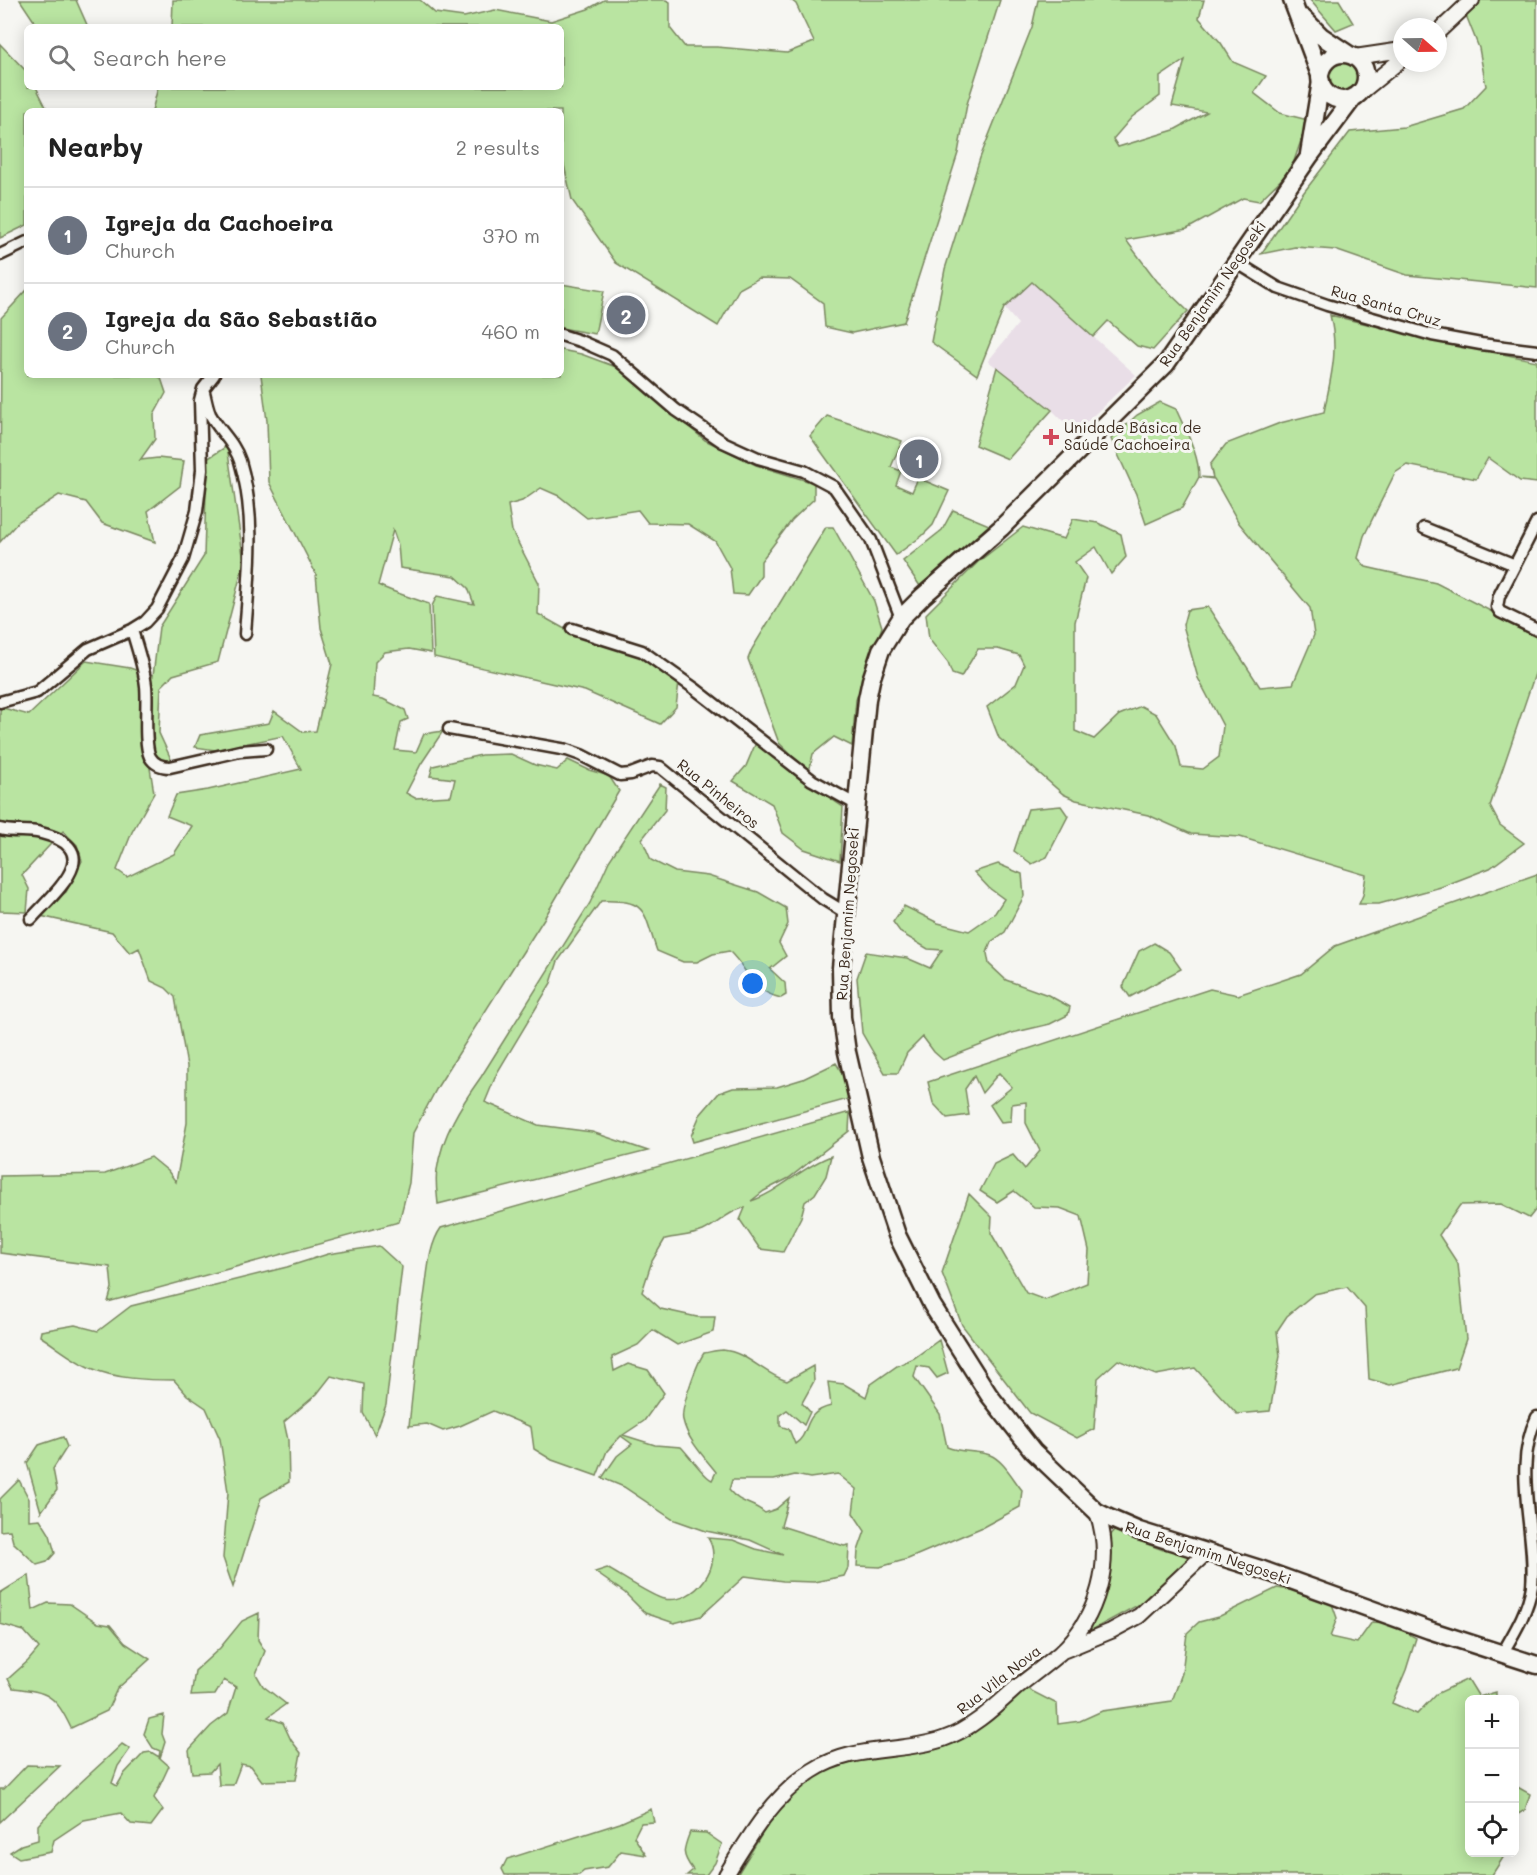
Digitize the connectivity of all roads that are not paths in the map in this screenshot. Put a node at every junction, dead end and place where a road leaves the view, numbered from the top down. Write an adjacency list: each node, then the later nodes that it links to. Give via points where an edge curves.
1 (1472, 0): 3 (street)
2 (1294, 6): 5 (main road, Rua Benjamim Negoseki, via 1321,36); 7 (main road, Rua Benjamim Negoseki)
3 (1447, 24)
4 (1393, 51): 5 (street)
5 (1352, 56): 7 (main road, via 1330,58); 8 (main road, via 1360,61 1366,74)
6 (1393, 66): 8 (street)
7 (1321, 78): 8 (main road, via 1333,98); 9 (main road, Rua Benjamim Negoseki)
8 (1357, 95): 9 (main road, Rua Benjamim Negoseki)
9 (1309, 157): 12 (main road, Rua Benjamim Negoseki)
10 (24, 243): 11 (street)
11 (0, 255)
12 (1236, 262): 14 (street, Rua Santa Cruz, via 1278,288 1327,305 1432,335); 20 (main road, Rua Benjamim Negoseki, via 1153,378 1001,528)
13 (564, 336): 20 (street, via 612,355 676,410 717,438 758,458 804,471 834,488 871,540)
14 (1537, 351)
15 (212, 378): 16 (street)
16 (203, 389): 22 (street, via 201,487 191,537 157,609); 24 (street, via 211,416 240,459 245,486 252,539)
17 (1537, 522): 19 (street)
18 (1424, 528): 19 (street)
19 (1515, 565): 23 (street, via 1497,608)
20 (901, 618): 28 (main road, Rua Benjamim Negoseki, via 881,650 871,680)
21 (572, 629): 28 (street, via 642,651 812,780)
22 (132, 630): 25 (street, via 88,649 37,692); 27 (street, via 146,686 147,746 154,762 170,768)
23 (1537, 630)
24 (245, 634)
25 (0, 702)
26 (449, 729): 30 (street, Rua Pinheiros, via 567,750 620,775 660,767)
27 (266, 748)
28 (857, 805): 30 (main road, Rua Benjamim Negoseki)
29 (0, 829): 31 (street, via 51,836 71,849 75,858 67,879)
30 (846, 913): 33 (main road, Rua Benjamim Negoseki, via 841,990 847,1052 871,1157 897,1235 932,1305 995,1402 1034,1451)
31 (30, 919)
32 (1537, 1417): 36 (street, via 1526,1459 1532,1587 1527,1606)
33 (1097, 1512): 34 (main road, Rua Benjamim Negoseki, via 1139,1531); 35 (street, Rua Vila Nova, via 1104,1561 1096,1596 1085,1622)
34 (1207, 1552): 35 (street, Rua Vila Nova, via 1139,1616); 36 (main road, Rua Benjamim Negoseki)
35 (1060, 1652): 38 (street, Rua Vila Nova, via 959,1732 914,1746 850,1754 813,1770 767,1815)
36 (1502, 1654): 37 (main road, Rua Benjamim Negoseki)
37 (1537, 1665)
38 (726, 1875)

